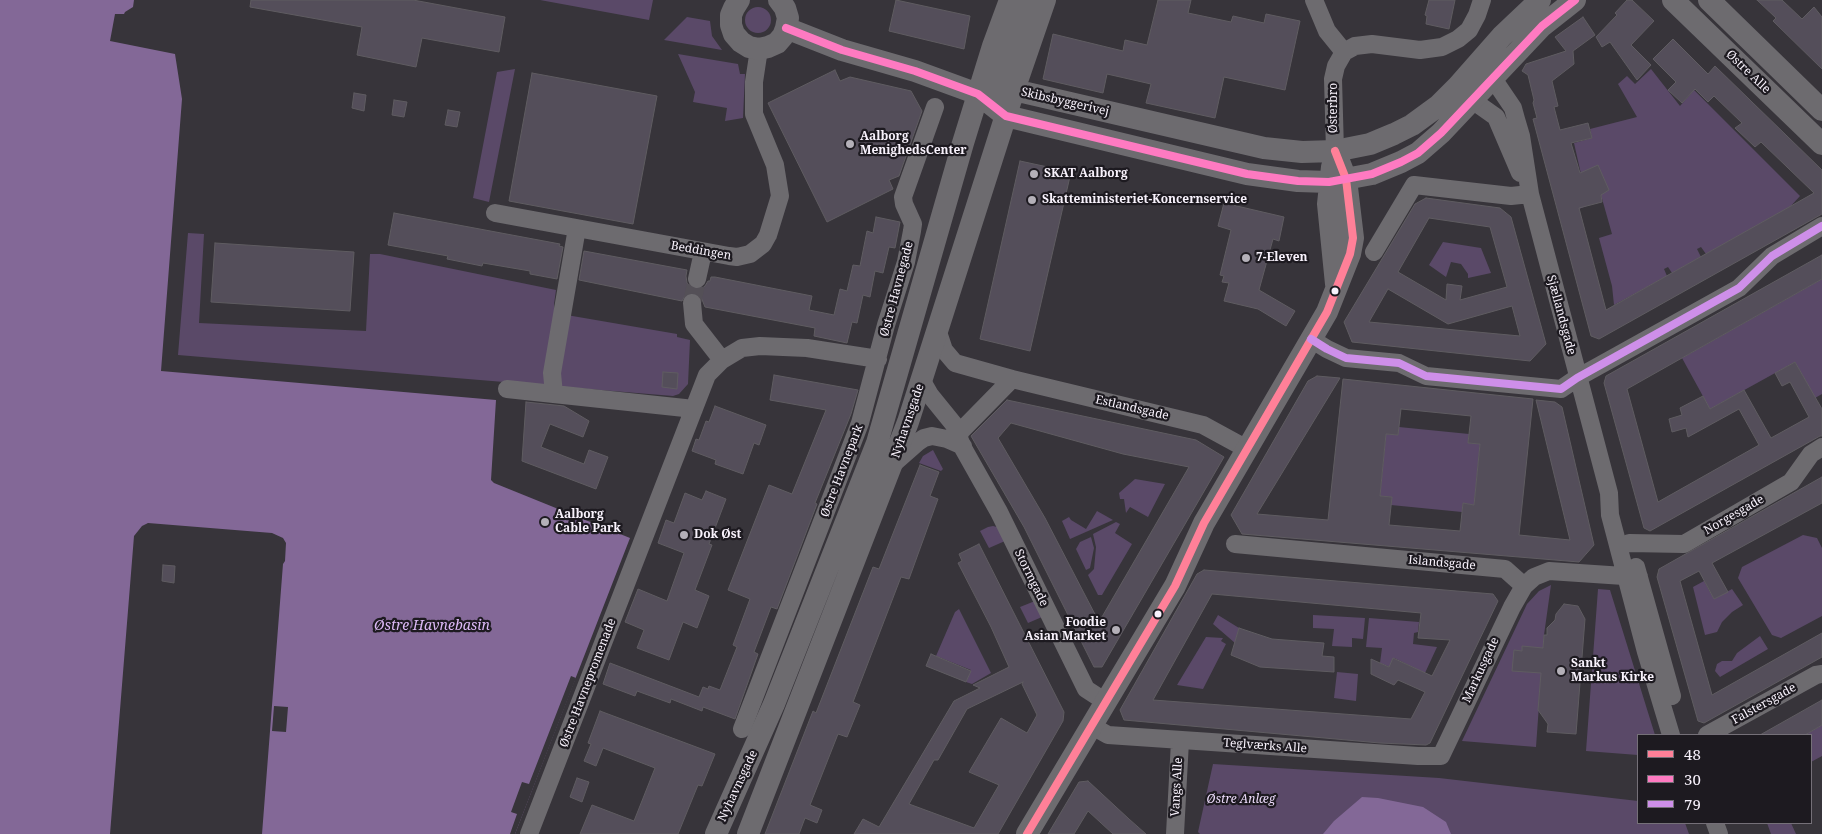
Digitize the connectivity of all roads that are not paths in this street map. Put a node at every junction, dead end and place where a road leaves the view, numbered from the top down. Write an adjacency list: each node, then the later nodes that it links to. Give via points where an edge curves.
1 (739, 0): 13 (street, via 731,15 734,34 749,47)
2 (779, 0): 12 (street, via 788,18)
3 (1010, 0): 16 (street, Nyhavnsgade)
4 (1028, 0): 16 (street)
5 (1045, 0): 16 (street, Nyhavnsgade)
6 (1314, 0): 14 (street, via 1327,31)
7 (1482, 0): 14 (street, via 1469,30 1442,47 1420,50 1372,44 1355,46)
8 (1540, 0): 22 (street, Østerbro, via 1438,106 1394,134 1370,144)
9 (1575, 0): 15 (street, via 1542,26)
10 (1674, 0): 21 (street, Østre Alle)
11 (1709, 0): 19 (street, Østre Alle)
12 (786, 28): 13 (street, via 777,43); 16 (street, via 842,50)
13 (759, 49): 28 (street, Beddingen, via 754,114 775,165 780,188 779,204 765,240 750,254 737,257)
14 (1344, 52): 22 (street, Østerbro, via 1333,79)
15 (1492, 77): 17 (street); 24 (street, Sjællandsgade, via 1513,108)
16 (997, 91): 20 (street, Nyhavnsgade); 20 (street); 22 (street, Skibsbyggerivej, via 1264,148); 32 (street, via 988,110); 60 (street, Nyhavnsgade, via 963,143 877,443)
17 (1472, 100): 23 (street, via 1418,153 1372,174); 24 (street, Sjællandsgade, via 1496,118)
18 (935, 107): 34 (street, Østre Havnegade, via 903,197 913,224 912,232)
19 (1822, 110)
20 (1006, 116): 23 (street, via 1246,174 1298,181); 32 (street, Nyhavnsgade)
21 (1822, 144)
22 (1334, 151): 23 (street, Østerbro)
23 (1338, 180): 33 (street, Østerbro, via 1328,204 1336,289)
24 (1530, 194): 29 (street, via 1511,196 1414,185); 36 (street, Sjællandsgade)
25 (495, 212): 27 (street, Beddingen)
26 (1822, 226): 36 (street, via 1772,256 1739,288)
27 (577, 228): 28 (street, Beddingen); 40 (street, via 552,373)
28 (703, 252): 30 (street)
29 (1374, 252)
30 (697, 279)
31 (692, 303): 35 (street, via 694,324)
32 (938, 332): 37 (street, Estlandsgade, via 944,350 955,363); 38 (street, Nyhavnsgade)
33 (1311, 339): 36 (street, via 1346,358 1399,363 1426,376 1561,389); 44 (street, Østerbro)
34 (878, 359): 35 (street, via 807,348 760,346 742,348); 54 (street, Østre Havnepark, via 858,431)
35 (722, 360): 41 (street, via 707,374)
36 (1577, 378): 46 (street, Sjællandsgade)
37 (1012, 379): 42 (street); 44 (street, Estlandsgade, via 1203,425)
38 (922, 381): 42 (street, Stormgade); 45 (street, Nyhavnsgade)
39 (507, 389): 40 (street)
40 (554, 394): 41 (street)
41 (694, 409): 61 (street, Østre Havnepromenade)
42 (962, 439): 45 (street, via 924,438); 52 (street, Stormgade, via 1086,689)
43 (1822, 447): 47 (street, Norgesgade, via 1811,454 1791,482 1684,544)
44 (1247, 449): 52 (street, Østerbro, via 1204,523 1175,586)
45 (893, 464): 64 (street, Nyhavnsgade)
46 (1609, 493): 47 (street, Sjællandsgade, via 1621,512); 49 (street, Sjællandsgade, via 1610,515)
47 (1629, 542): 49 (street, Sjællandsgade)
48 (1235, 544): 50 (street, Islandsgade, via 1505,569)
49 (1632, 577): 50 (street, via 1550,571 1534,577); 55 (street, Sjællandsgade, via 1646,652); 56 (street, Sjællandsgade)
50 (1524, 586): 59 (street, Markusgade)
51 (1822, 674): 57 (street, Falstersgade)
52 (1106, 702): 53 (street, Østerbro)
53 (1092, 726): 58 (street, Teglværks Alle, via 1108,735); 65 (street, Østerbro)
54 (742, 729)
55 (1671, 734)
56 (1683, 734)
57 (1709, 734)
58 (1180, 741): 59 (street, Teglværks Alle); 66 (street, Vangs Alle)
59 (1441, 756)
60 (751, 758): 62 (street, Nyhavnsgade); 63 (street)
61 (530, 834)
62 (716, 834)
63 (731, 834)
64 (748, 834)
65 (1027, 834)
66 (1175, 834)

